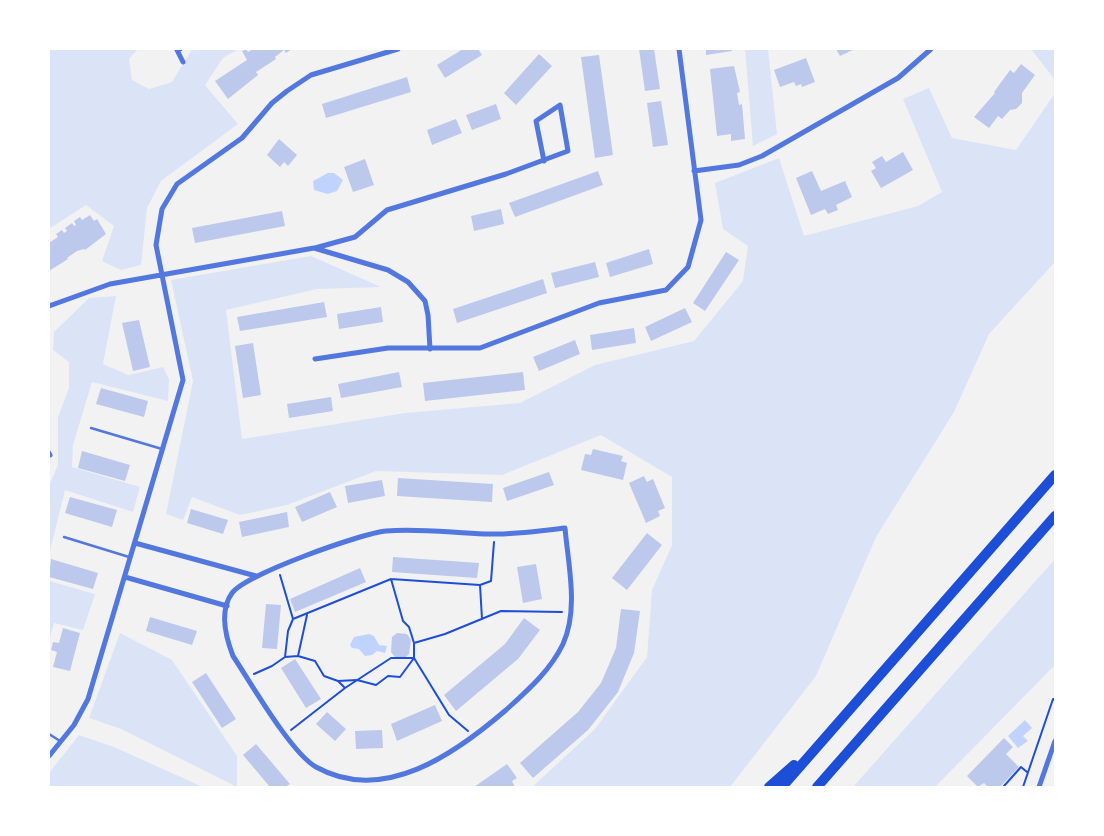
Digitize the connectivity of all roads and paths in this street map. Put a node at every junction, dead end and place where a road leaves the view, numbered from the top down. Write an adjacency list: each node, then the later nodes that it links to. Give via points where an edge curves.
1 (180, 49): 5 (street, via 177,50)
2 (398, 49): 9 (street, via 311,75 272,103 242,138 177,184 162,210 156,245)
3 (679, 49): 7 (street)
4 (930, 49): 7 (street, via 898,78 762,156 739,165)
5 (183, 62)
6 (544, 161): 6 (street, via 568,152 560,105 536,121); 8 (street, via 387,210 355,237)
7 (694, 171): 11 (street, via 701,220 688,267 666,290 599,303 480,348)
8 (314, 248): 9 (street); 11 (street, via 388,270 408,282 424,301)
9 (161, 274): 10 (street, via 110,284); 14 (street, via 183,380)
10 (49, 306)
11 (430, 349): 12 (street, via 388,348)
12 (315, 359)
13 (90, 428): 14 (lane)
14 (163, 449): 19 (street)
15 (1055, 475): 40 (highway)
16 (1055, 516): 50 (highway)
17 (494, 534): 21 (street, via 384,531 348,540); 25 (path, via 492,576 487,584); 27 (street, via 565,528 571,587)
18 (64, 538): 20 (lane)
19 (135, 543): 20 (street); 22 (street)
20 (130, 558): 23 (street)
21 (277, 568): 22 (street); 29 (path)
22 (256, 576): 26 (street, via 231,593)
23 (125, 577): 26 (street); 45 (street, via 88,699)
24 (391, 579): 25 (path); 28 (path); 31 (path, via 403,622 409,627)
25 (480, 585): 30 (path)
26 (227, 606): 35 (street, via 227,638 232,656)
27 (569, 612): 30 (path, via 501,611); 43 (street, via 563,643 543,675)
28 (307, 613): 29 (path); 32 (path)
29 (293, 619): 33 (path)
30 (482, 619): 31 (path)
31 (414, 643): 34 (path)
32 (298, 656): 33 (path); 37 (path, via 315,661 324,676)
33 (285, 657): 35 (path)
34 (414, 658): 36 (path, via 391,658); 36 (path, via 400,677 388,676 376,685); 43 (path, via 449,715)
35 (247, 677): 42 (street)
36 (357, 680): 37 (path); 38 (path)
37 (338, 681): 38 (path)
38 (345, 688): 42 (path)
39 (1055, 700): 47 (path, via 1052,699)
40 (833, 728): 48 (highway); 49 (highway)
41 (49, 734): 45 (lane)
42 (286, 734): 43 (street, via 299,754 315,767 348,780 390,778 445,757)
43 (474, 738)
44 (1055, 741): 53 (street)
45 (61, 742): 46 (street)
46 (49, 756)
47 (1028, 773): 51 (path, via 1022,767); 52 (path)
48 (769, 787)
49 (782, 787)
50 (817, 787)
51 (1005, 787)
52 (1023, 787)
53 (1039, 787)

